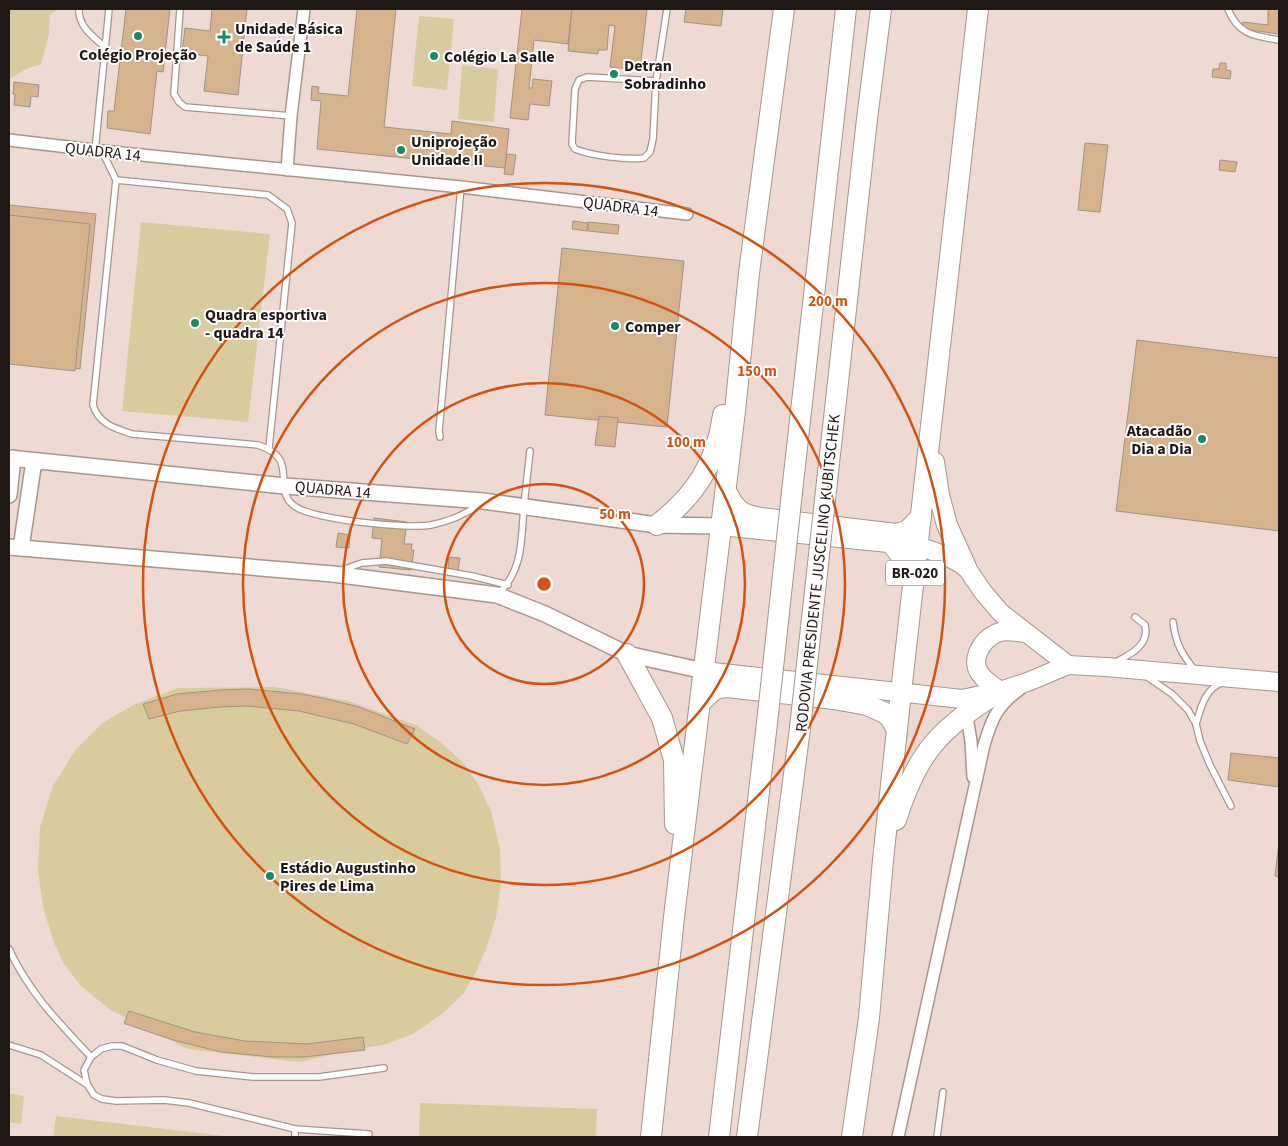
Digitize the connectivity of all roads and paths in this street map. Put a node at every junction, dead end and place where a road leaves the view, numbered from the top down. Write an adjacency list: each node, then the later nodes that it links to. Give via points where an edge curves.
1 (79, 9): 12 (lane, via 78,16 85,30)
2 (109, 9): 12 (lane)
3 (180, 9): 14 (lane, via 174,94 179,102 185,107)
4 (304, 9): 14 (street)
5 (667, 9): 13 (lane)
6 (784, 9): 21 (highway)
7 (846, 9): 74 (highway, RODOVIA PRESIDENTE JUSCELINO KUBITSCHEK, bridge)
8 (881, 9): 75 (highway, RODOVIA PRESIDENTE JUSCELINO KUBITSCHEK, bridge, via 800,728)
9 (978, 9): 22 (highway, BR-020)
10 (1228, 9): 11 (lane, via 1238,27 1251,35)
11 (1279, 40)
12 (105, 47): 16 (lane)
13 (656, 81): 13 (lane, via 587,76 580,80 575,89 572,144 575,150 644,158 650,152 653,139)
14 (291, 116): 17 (street)
15 (9, 140): 16 (street, QUADRA 14)
16 (98, 151): 17 (street, QUADRA 14); 18 (lane)
17 (286, 170): 19 (street, QUADRA 14)
18 (116, 180): 24 (lane, via 94,386 96,413 112,428 132,434); 24 (lane, via 268,195 287,209 292,224)
19 (461, 187): 20 (street, QUADRA 14); 23 (lane)
20 (687, 214)
21 (749, 273): 29 (highway); 34 (highway, via 733,339 720,434 702,479 675,511)
22 (930, 436): 33 (highway, BR-020); 39 (highway, via 947,525)
23 (440, 437)
24 (269, 448): 28 (lane, via 276,453 283,467)
25 (530, 452): 32 (lane)
26 (11, 458): 27 (main road, QUADRA 14); 30 (main road)
27 (34, 461): 28 (main road, QUADRA 14); 38 (main road)
28 (285, 486): 31 (main road, QUADRA 14); 31 (lane, via 290,500 303,510 357,522 398,526 429,526 467,514)
29 (726, 491): 33 (highway, via 731,502 743,514 761,518 896,534 907,531); 35 (highway)
30 (9, 495)
31 (483, 502): 32 (main road, QUADRA 14)
32 (524, 506): 34 (main road, QUADRA 14); 41 (lane, via 520,555 514,573)
33 (921, 517): 37 (highway, BR-020)
34 (657, 524): 35 (main road, QUADRA 14)
35 (721, 526): 36 (main road); 49 (highway)
36 (891, 543): 37 (main road); 40 (highway)
37 (918, 546): 39 (main road, via 948,556); 40 (highway, BR-020)
38 (15, 548): 41 (main road)
39 (966, 567): 44 (main road, via 1001,613)
40 (915, 573): 55 (highway, BR-020)
41 (502, 590): 45 (main road)
42 (1135, 617): 47 (lane, via 1145,625 1146,637 1142,645)
43 (1173, 622): 50 (lane, via 1175,638 1183,656)
44 (1025, 633): 46 (main road); 54 (main road, via 996,633 978,651 976,663 980,675)
45 (628, 654): 49 (main road); 63 (highway, via 662,718 674,760)
46 (1068, 666): 47 (main road); 52 (main road)
47 (1106, 667): 48 (main road)
48 (1138, 670): 50 (main road); 58 (lane, via 1181,701)
49 (704, 671): 55 (main road); 56 (highway)
50 (1199, 675): 51 (main road)
51 (1240, 679): 53 (main road); 58 (lane, via 1211,689 1202,701)
52 (1030, 681): 54 (main road); 60 (street, via 997,709 984,745)
53 (1279, 682)
54 (1000, 690): 57 (highway)
55 (901, 692): 57 (main road); 59 (highway, BR-020)
56 (700, 703): 59 (highway, via 715,689 727,687 834,699 881,710); 63 (highway)
57 (964, 706): 60 (street, via 971,741); 62 (highway, via 918,764)
58 (1196, 724): 61 (lane, via 1204,751)
59 (897, 730): 62 (highway, BR-020)
60 (974, 792): 77 (street)
61 (1231, 806)
62 (883, 860): 76 (highway, BR-020, via 869,1018)
63 (674, 917): 73 (highway)
64 (9, 949): 66 (lane, via 19,971 45,1008)
65 (9, 1045): 68 (lane, via 41,1055)
66 (90, 1057): 67 (lane, via 101,1049 122,1046 196,1071 253,1077 319,1077); 68 (lane, via 84,1070)
67 (384, 1068)
68 (86, 1084): 70 (lane, via 102,1100 189,1103)
69 (943, 1092): 78 (lane)
70 (295, 1129): 71 (lane); 72 (lane)
71 (369, 1134)
72 (294, 1137)
73 (651, 1137)
74 (719, 1137)
75 (747, 1137)
76 (852, 1137)
77 (898, 1137)
78 (937, 1137)

